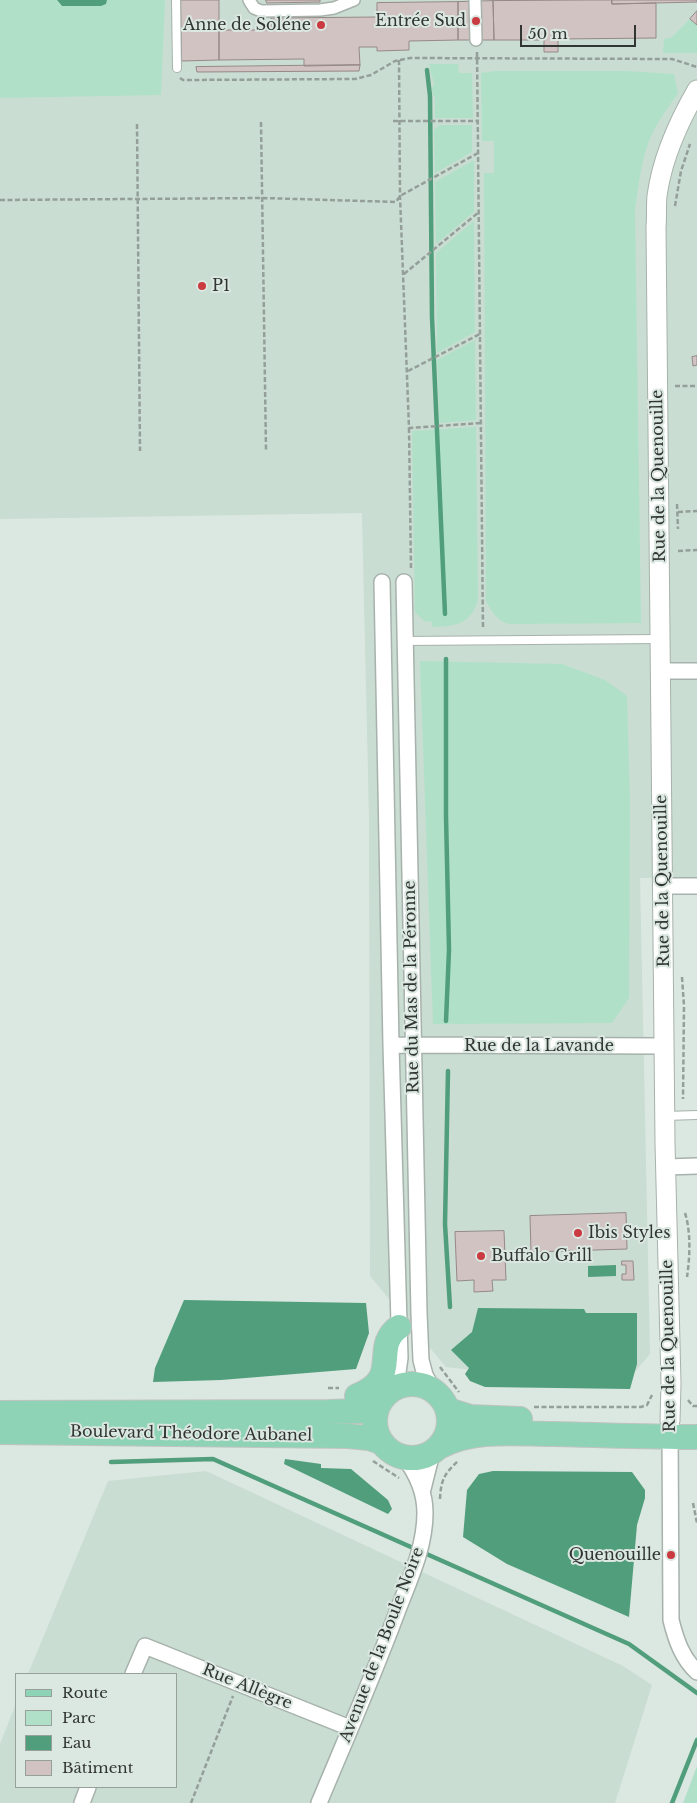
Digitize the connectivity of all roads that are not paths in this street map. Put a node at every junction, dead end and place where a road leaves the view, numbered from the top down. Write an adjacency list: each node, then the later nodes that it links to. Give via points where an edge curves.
1 (176, 0): 6 (lane)
2 (249, 0): 3 (street, via 254,8 261,11 320,10)
3 (354, 0)
4 (476, 2): 5 (street)
5 (476, 40)
6 (177, 68)
7 (697, 90): 10 (street, Rue de la Quenouille, via 677,125 657,196)
8 (408, 577): 11 (street, Rue du Mas de la Péronne)
9 (382, 582): 16 (street, Rue du Mas de la Péronne)
10 (661, 639): 11 (lane); 12 (street, Rue de la Quenouille)
11 (404, 642): 17 (street, Rue du Mas de la Péronne)
12 (661, 671): 13 (street); 14 (street, Rue de la Quenouille)
13 (697, 671)
14 (663, 886): 15 (street); 18 (street, Rue de la Quenouille)
15 (697, 886)
16 (391, 1045): 17 (street, Rue de la Lavande); 23 (street, Rue du Mas de la Péronne)
17 (413, 1046): 18 (street, Rue de la Lavande); 24 (street, Rue du Mas de la Péronne, via 421,1360)
18 (665, 1046): 20 (street, Rue de la Quenouille)
19 (697, 1115): 20 (lane)
20 (665, 1116): 22 (street, Rue de la Quenouille)
21 (697, 1166): 22 (street)
22 (666, 1167): 30 (street, Rue de la Quenouille)
23 (399, 1326): 25 (street, Rue du Mas de la Péronne, via 400,1368); 28 (main road, via 388,1339 385,1369 373,1389 358,1396 340,1398 266,1399)
24 (433, 1390): 25 (main road, via 422,1384 402,1385); 26 (main road)
25 (385, 1398): 28 (main road, Boulevard Théodore Aubanel, via 361,1411); 33 (main road, via 374,1421)
26 (455, 1403): 30 (main road, via 470,1417); 34 (main road)
27 (0, 1413): 28 (main road, Boulevard Théodore Aubanel)
28 (237, 1413)
29 (697, 1421): 30 (main road)
30 (670, 1429): 32 (main road); 34 (main road, via 481,1435 456,1438); 37 (street, Rue de la Quenouille, via 671,1620 682,1654)
31 (0, 1432): 33 (main road, Boulevard Théodore Aubanel, via 334,1435 368,1438)
32 (697, 1436)
33 (375, 1450): 35 (main road, via 389,1450)
34 (444, 1453): 35 (main road, via 422,1458); 36 (street)
35 (404, 1457): 36 (street, Avenue de la Boule Noire)
36 (423, 1489): 39 (street, Avenue de la Boule Noire, via 422,1541 414,1568)
37 (697, 1672)
38 (133, 1673): 39 (street, Rue Allègre, via 144,1646)
39 (350, 1728): 40 (street, Avenue de la Boule Noire)
40 (318, 1803)

